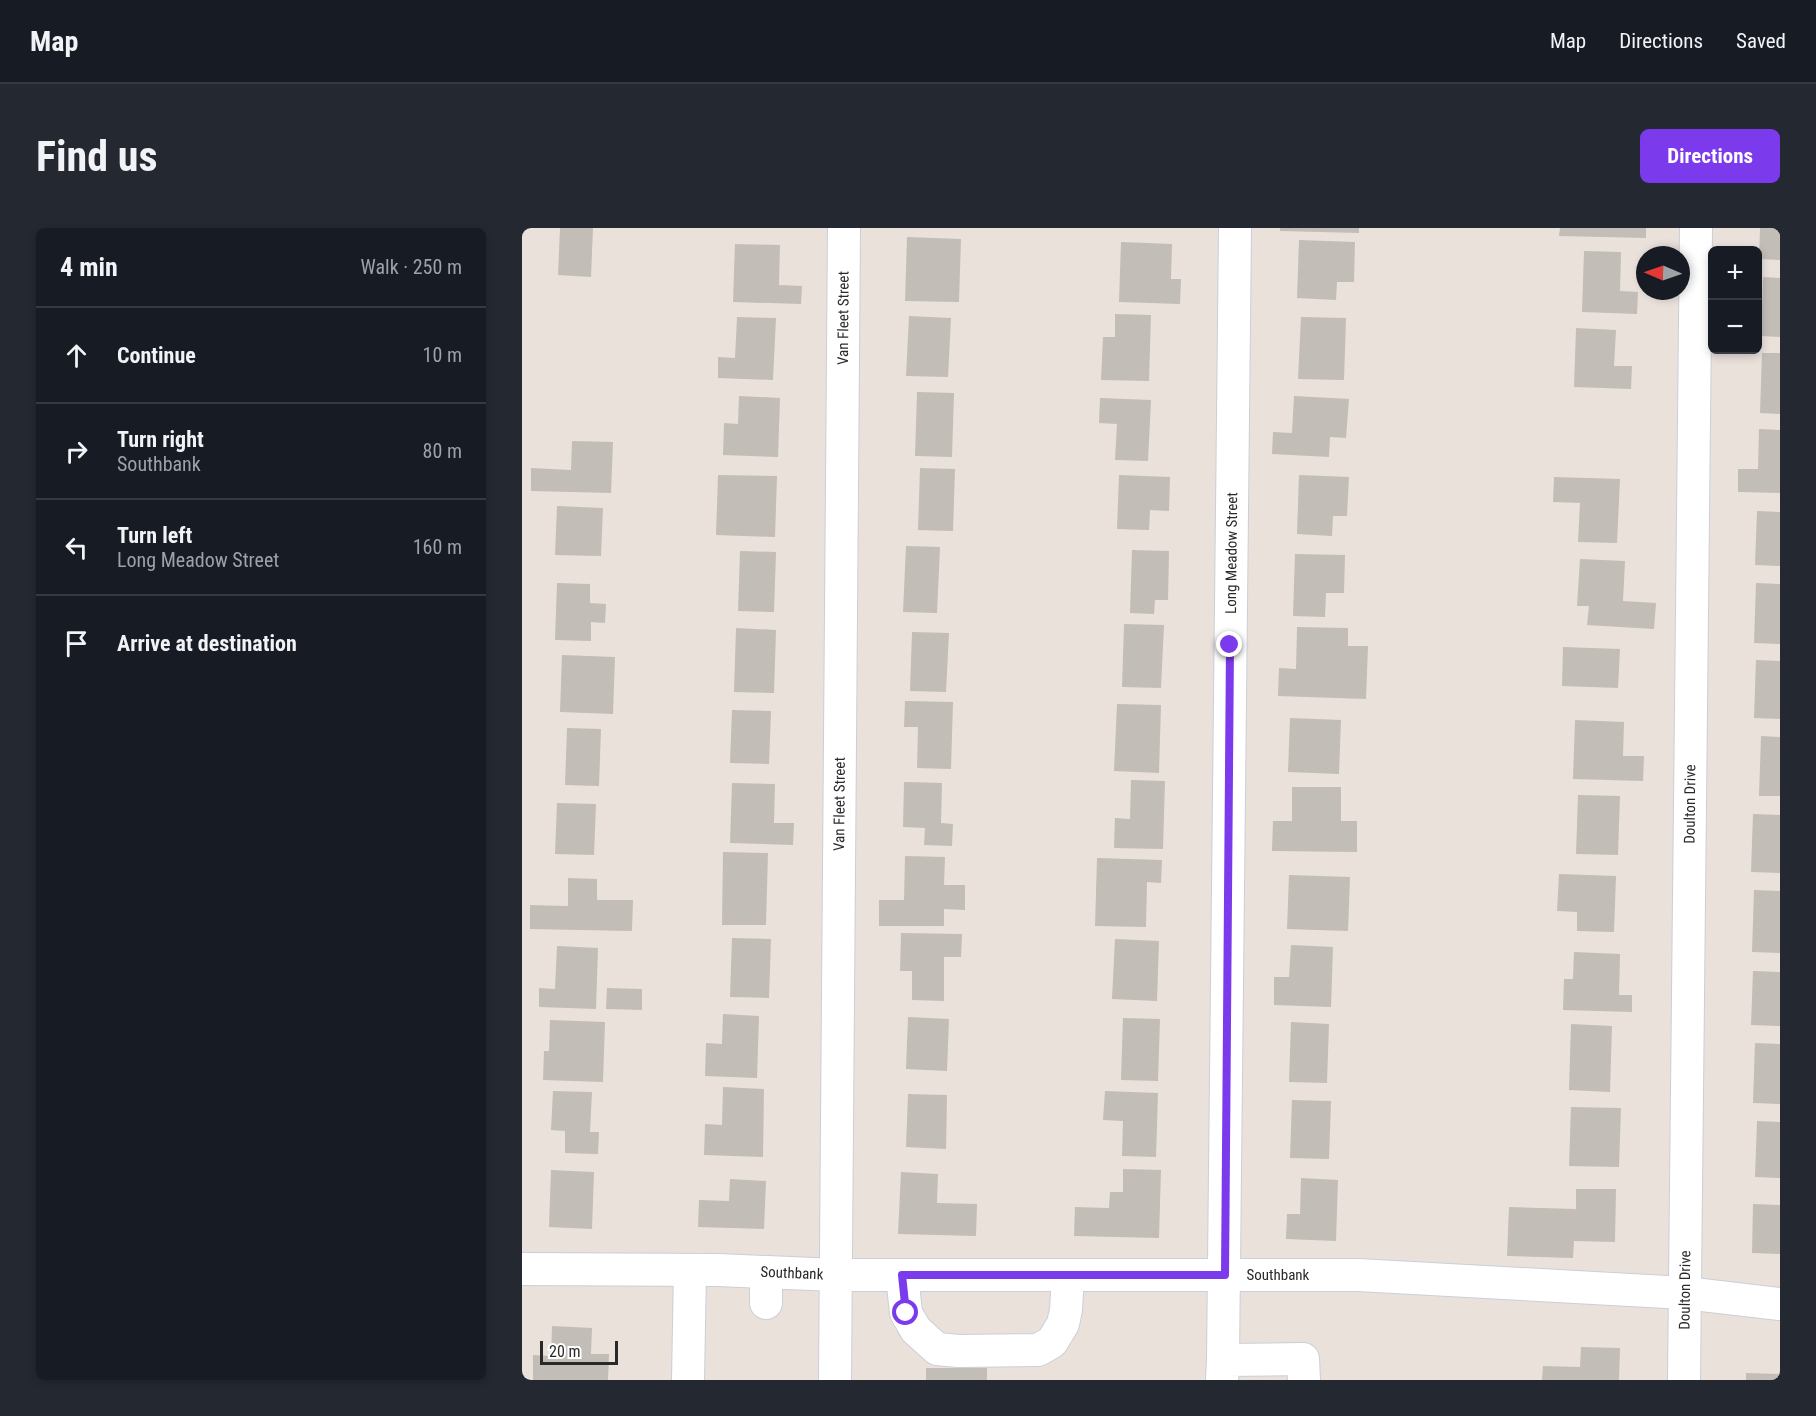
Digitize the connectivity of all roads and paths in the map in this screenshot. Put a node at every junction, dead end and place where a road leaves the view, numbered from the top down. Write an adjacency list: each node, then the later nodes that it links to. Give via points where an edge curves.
1 (844, 228): 7 (street, Van Fleet Street)
2 (1235, 228): 10 (street, Long Meadow Street)
3 (1696, 228): 11 (street, Doulton Drive)
4 (522, 1269): 5 (street, Southbank)
5 (690, 1270): 6 (street, Southbank); 15 (street)
6 (766, 1272): 7 (street, Southbank); 12 (street)
7 (836, 1275): 8 (street, Southbank); 16 (street, Van Fleet Street)
8 (902, 1275): 9 (street, Southbank); 9 (street, via 906,1313 916,1330 937,1349 960,1351 1038,1350 1052,1342 1063,1324)
9 (1068, 1275): 10 (street, Southbank)
10 (1225, 1275): 11 (street, Southbank, via 1358,1275); 14 (street, Long Meadow Street)
11 (1685, 1293): 13 (street, Southbank); 18 (street, Doulton Drive)
12 (766, 1303)
13 (1780, 1304)
14 (1222, 1370): 17 (street, via 1303,1359)
15 (688, 1380)
16 (835, 1380)
17 (1304, 1380)
18 (1684, 1380)

